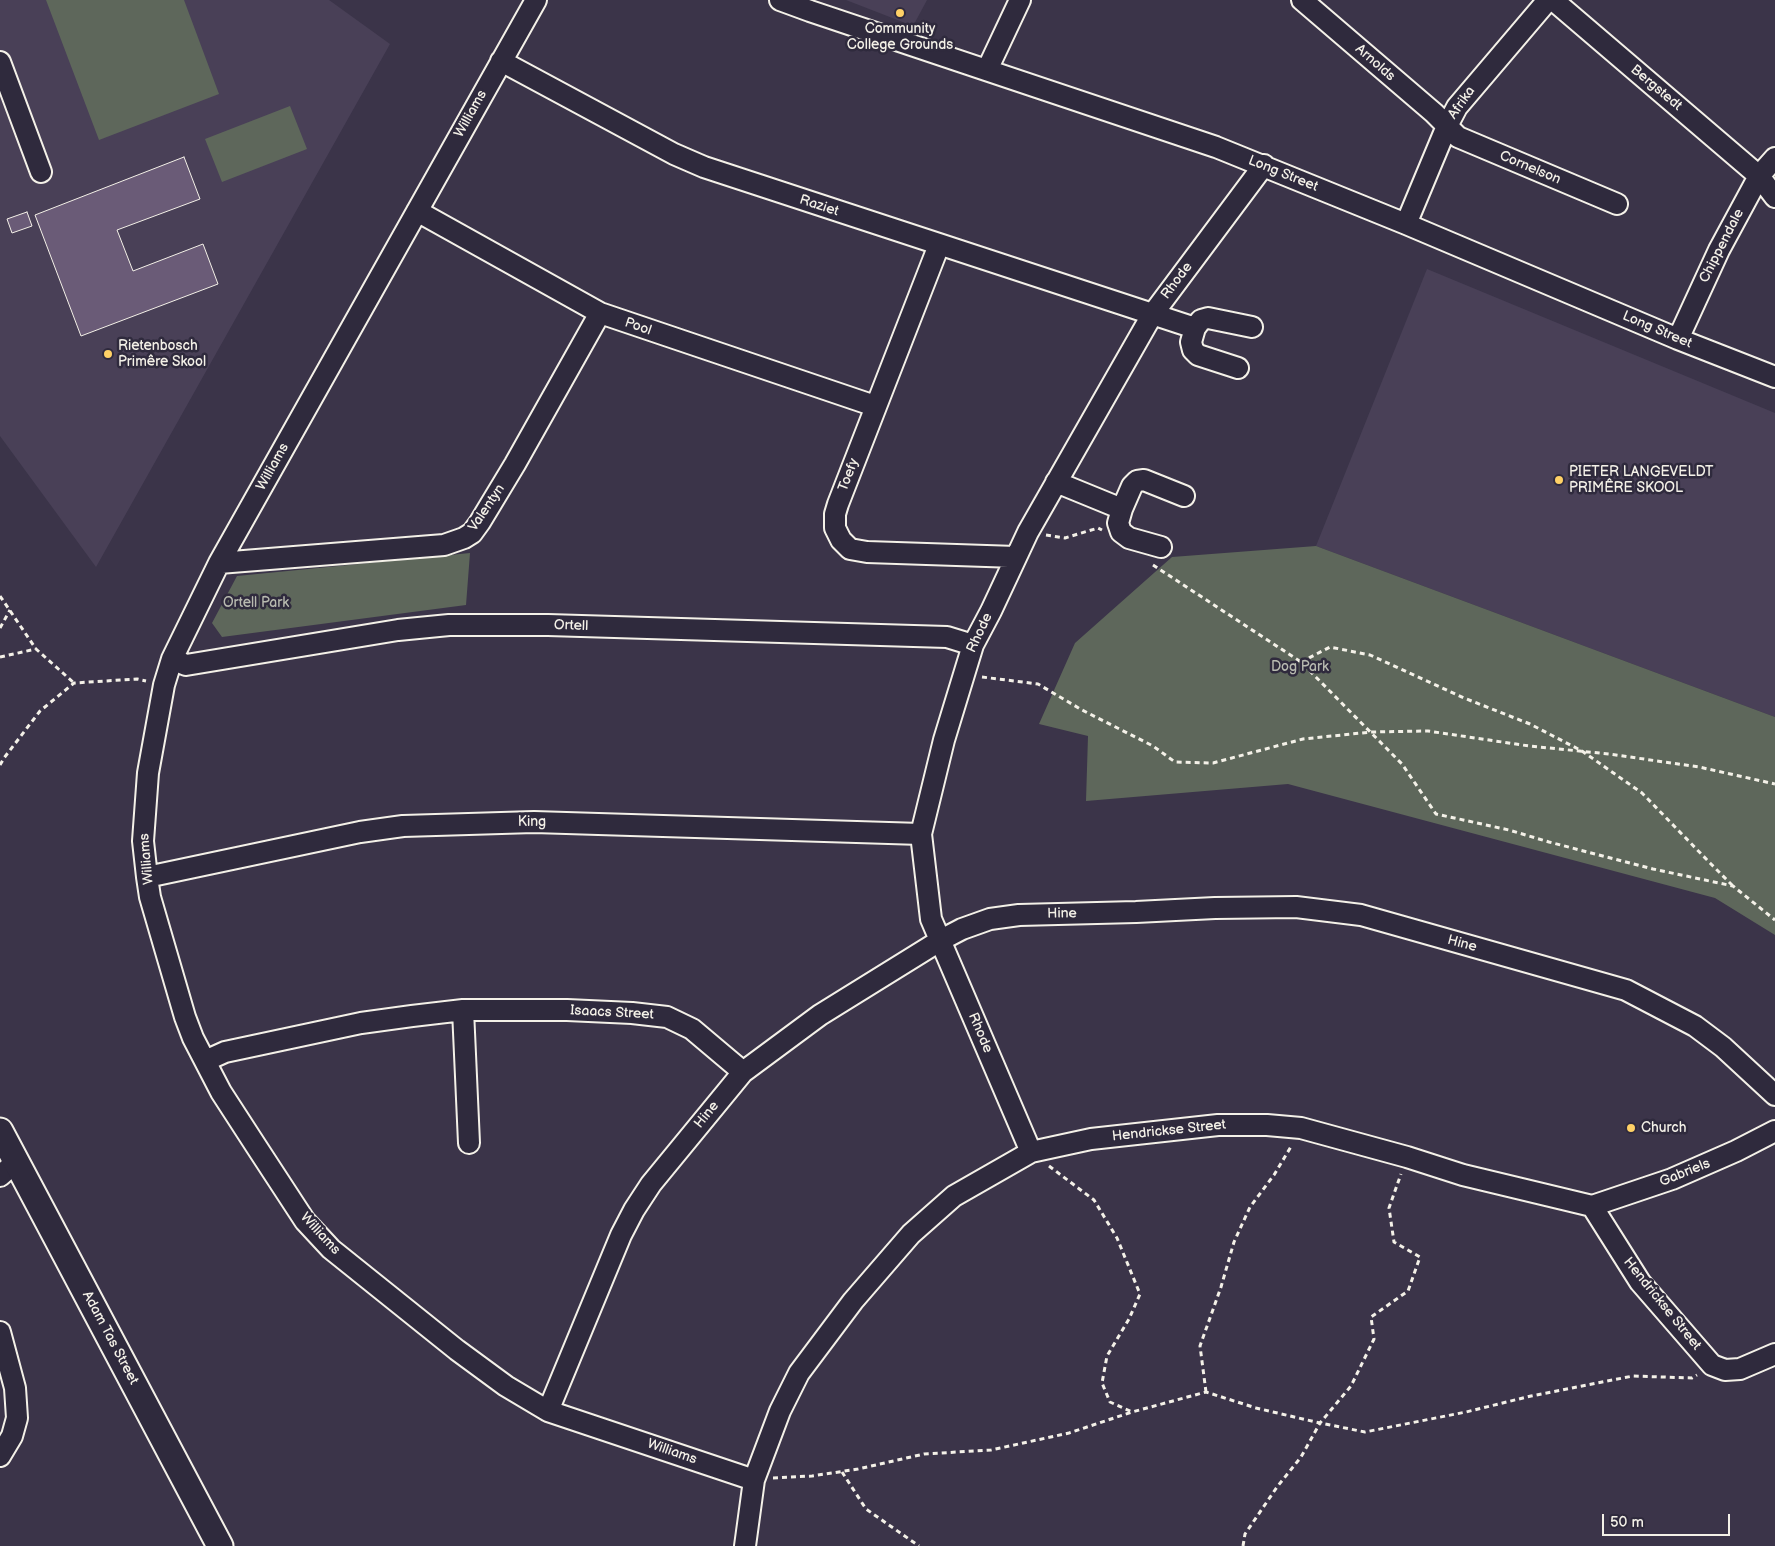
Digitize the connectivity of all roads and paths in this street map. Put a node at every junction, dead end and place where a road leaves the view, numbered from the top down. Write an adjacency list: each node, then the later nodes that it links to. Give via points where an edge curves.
1 (536, 0): 7 (street, Williams)
2 (780, 0): 9 (street, Long Street)
3 (1020, 0): 9 (street)
4 (1302, 0): 10 (street, Arnolds)
5 (1548, 0): 10 (street, Afrika, via 1471,89)
6 (1553, 0): 14 (street, Bergstedt)
7 (501, 61): 17 (street, Williams); 19 (street, Raziet, via 704,168)
8 (0, 62): 13 (street)
9 (987, 70): 12 (street, Long Street)
10 (1446, 126): 16 (street, Cornelson, via 1473,144); 18 (street, Afrika)
11 (1775, 158): 14 (street, Chippendale)
12 (1264, 165): 18 (street, Long Street); 21 (street, Rhode)
13 (41, 172)
14 (1759, 176): 15 (street, Bergstedt); 24 (street, Chippendale, via 1719,250)
15 (1775, 197)
16 (1617, 204)
17 (417, 211): 20 (street, Pool); 36 (street, Williams)
18 (1406, 224): 24 (street, Long Street)
19 (939, 245): 21 (street, Raziet); 27 (street, Toefy)
20 (600, 314): 27 (street, Pool); 36 (street, Valentyn, via 472,533 444,545)
21 (1152, 315): 23 (street, Raziet); 28 (street, Rhode)
22 (1252, 327): 23 (street, via 1208,318 1201,320)
23 (1195, 328): 25 (street, via 1191,342 1198,355)
24 (1678, 339): 26 (street, Long Street)
25 (1238, 368)
26 (1775, 377)
27 (875, 406): 34 (street, Toefy, via 835,514 835,528 841,540 850,549 867,552)
28 (1056, 482): 30 (street); 31 (street, Rhode)
29 (1184, 496): 30 (street, via 1144,480 1137,481)
30 (1122, 509): 33 (street, via 1118,523 1121,532 1129,538)
31 (1028, 532): 32 (path, via 1065,538 1098,528); 34 (street, Rhode)
32 (1106, 533)
33 (1161, 547)
34 (1016, 557): 40 (street, Rhode)
35 (1146, 560): 44 (path)
36 (219, 563): 43 (street, Williams)
37 (0, 596): 38 (path)
38 (10, 610): 39 (path); 41 (path)
39 (0, 628)
40 (973, 645): 43 (street, Ortell, via 947,637 449,625 398,630 186,665); 45 (street, Rhode)
41 (36, 648): 42 (path); 46 (path)
42 (0, 657)
43 (172, 659): 47 (street, Williams)
44 (1301, 662): 48 (path); 49 (path, via 1330,647 1370,655 1530,724)
45 (964, 675): 48 (path, via 1038,684 1153,746 1175,762 1213,763 1302,739); 52 (street, Rhode)
46 (74, 684): 47 (path, via 137,679); 50 (path, via 40,711)
47 (164, 686): 53 (street, Williams, via 148,773 143,841)
48 (1371, 732): 49 (path, via 1428,731); 54 (path, via 1402,764 1436,814 1509,830 1653,870)
49 (1582, 751): 51 (path, via 1699,768); 54 (path, via 1642,794)
50 (0, 765)
51 (1775, 784)
52 (921, 834): 53 (street, King, via 534,822 403,826 360,832); 56 (street, Rhode, via 931,919)
53 (147, 877): 58 (street, Williams, via 184,1017)
54 (1733, 886): 55 (path)
55 (1775, 920)
56 (940, 940): 59 (street, Hine, via 820,1015); 60 (street, Hine, via 990,919 1019,915 1296,908 1361,915 1626,990 1695,1026); 65 (street, Rhode)
57 (463, 1010): 58 (street, Isaacs Street, via 361,1024 225,1052); 59 (street, Isaacs Street, via 576,1011 667,1017 692,1029); 64 (street)
58 (205, 1062): 73 (street, Williams, via 305,1221 331,1249 457,1350 506,1386)
59 (743, 1072): 73 (street, Hine, via 651,1184 634,1210)
60 (1775, 1095)
61 (1301, 1128): 65 (street, Hendrickse Street, via 1218,1125 1091,1139); 66 (street, Hendrickse Street); 72 (path, via 1274,1176 1250,1207 1234,1242 1200,1346)
62 (0, 1131): 67 (main road, Adam Tas Street)
63 (1775, 1131): 68 (street, Gabriels, via 1736,1152 1672,1179)
64 (469, 1143)
65 (1031, 1152): 74 (path, via 1094,1200 1117,1238 1140,1294 1107,1356 1102,1383 1110,1402); 78 (street, Hendrickse Street, via 954,1196 911,1234 853,1301 799,1373 780,1411)
66 (1407, 1157): 68 (street, Hendrickse Street, via 1463,1175); 75 (path, via 1389,1208 1394,1242 1420,1257 1408,1291 1371,1317 1374,1339 1351,1386)
67 (9, 1169): 79 (main road, Adam Tas Street)
68 (1592, 1206): 71 (street, Hendrickse Street, via 1640,1282)
69 (0, 1332): 76 (street, via 15,1388 17,1418 12,1436)
70 (1775, 1354): 71 (street, via 1740,1369)
71 (1718, 1368): 75 (path, via 1692,1378 1633,1376 1365,1432)
72 (1206, 1392): 74 (path); 75 (path)
73 (548, 1411): 78 (street, Williams)
74 (1132, 1412): 77 (path, via 1068,1433 991,1450 924,1454)
75 (1320, 1424): 82 (path, via 1302,1457 1245,1534)
76 (0, 1456)
77 (842, 1472): 78 (path); 81 (path, via 866,1508)
78 (754, 1480): 80 (street, Hendrickse Street)
79 (220, 1546)
80 (746, 1546)
81 (920, 1546)
82 (1243, 1546)

